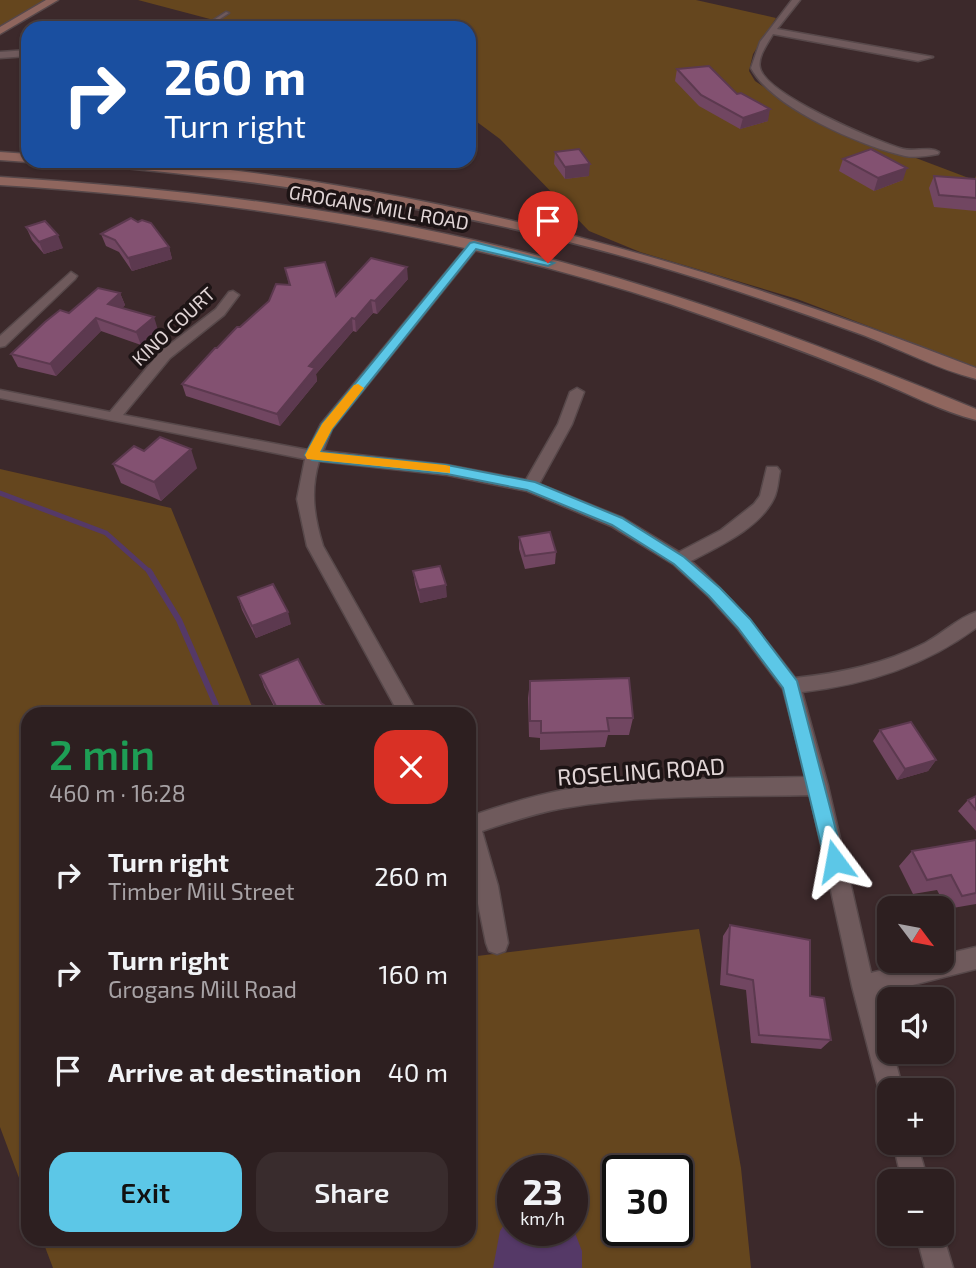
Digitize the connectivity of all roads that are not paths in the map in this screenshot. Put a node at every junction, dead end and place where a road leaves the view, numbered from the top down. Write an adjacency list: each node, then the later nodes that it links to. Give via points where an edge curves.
1 (53, 0): 5 (main road)
2 (796, 0): 6 (street)
3 (227, 13): 4 (lane)
4 (214, 21)
5 (0, 31)
6 (771, 31): 9 (street); 12 (street, via 756,57 762,83 806,111 885,146 909,153)
7 (21, 54): 8 (street)
8 (0, 55)
9 (929, 57)
10 (21, 61): 11 (street)
11 (0, 62)
12 (934, 152)
13 (0, 157): 14 (main road)
14 (21, 157)
15 (156, 168): 21 (main road, GROGANS MILL ROAD, via 305,184 517,225 773,297)
16 (0, 181): 17 (main road, GROGANS MILL ROAD, via 202,198)
17 (474, 245): 24 (main road, GROGANS MILL ROAD, via 572,269 740,322); 26 (street, via 326,427)
18 (71, 276): 20 (street)
19 (233, 295): 25 (street, KINO COURT, via 220,312 165,355)
20 (0, 343)
21 (976, 374)
22 (577, 392): 28 (street, via 565,424)
23 (0, 394): 25 (street)
24 (976, 415)
25 (114, 418): 26 (street)
26 (312, 455): 28 (street, via 447,470); 32 (street, via 305,484 305,516 315,545)
27 (772, 471): 29 (street, via 766,499 716,541)
28 (530, 485): 29 (street, via 617,522)
29 (679, 561): 31 (street, via 744,624)
30 (976, 619): 31 (street, via 940,645 878,671 836,682)
31 (791, 686): 33 (street)
32 (405, 707)
33 (818, 786): 34 (street, ROSELING ROAD, via 660,790 566,799); 38 (street)
34 (476, 822)
35 (476, 846): 36 (street)
36 (497, 943)
37 (976, 958): 38 (street)
38 (863, 986): 39 (street)
39 (888, 1078)
40 (933, 1246): 41 (street)
41 (939, 1268)

